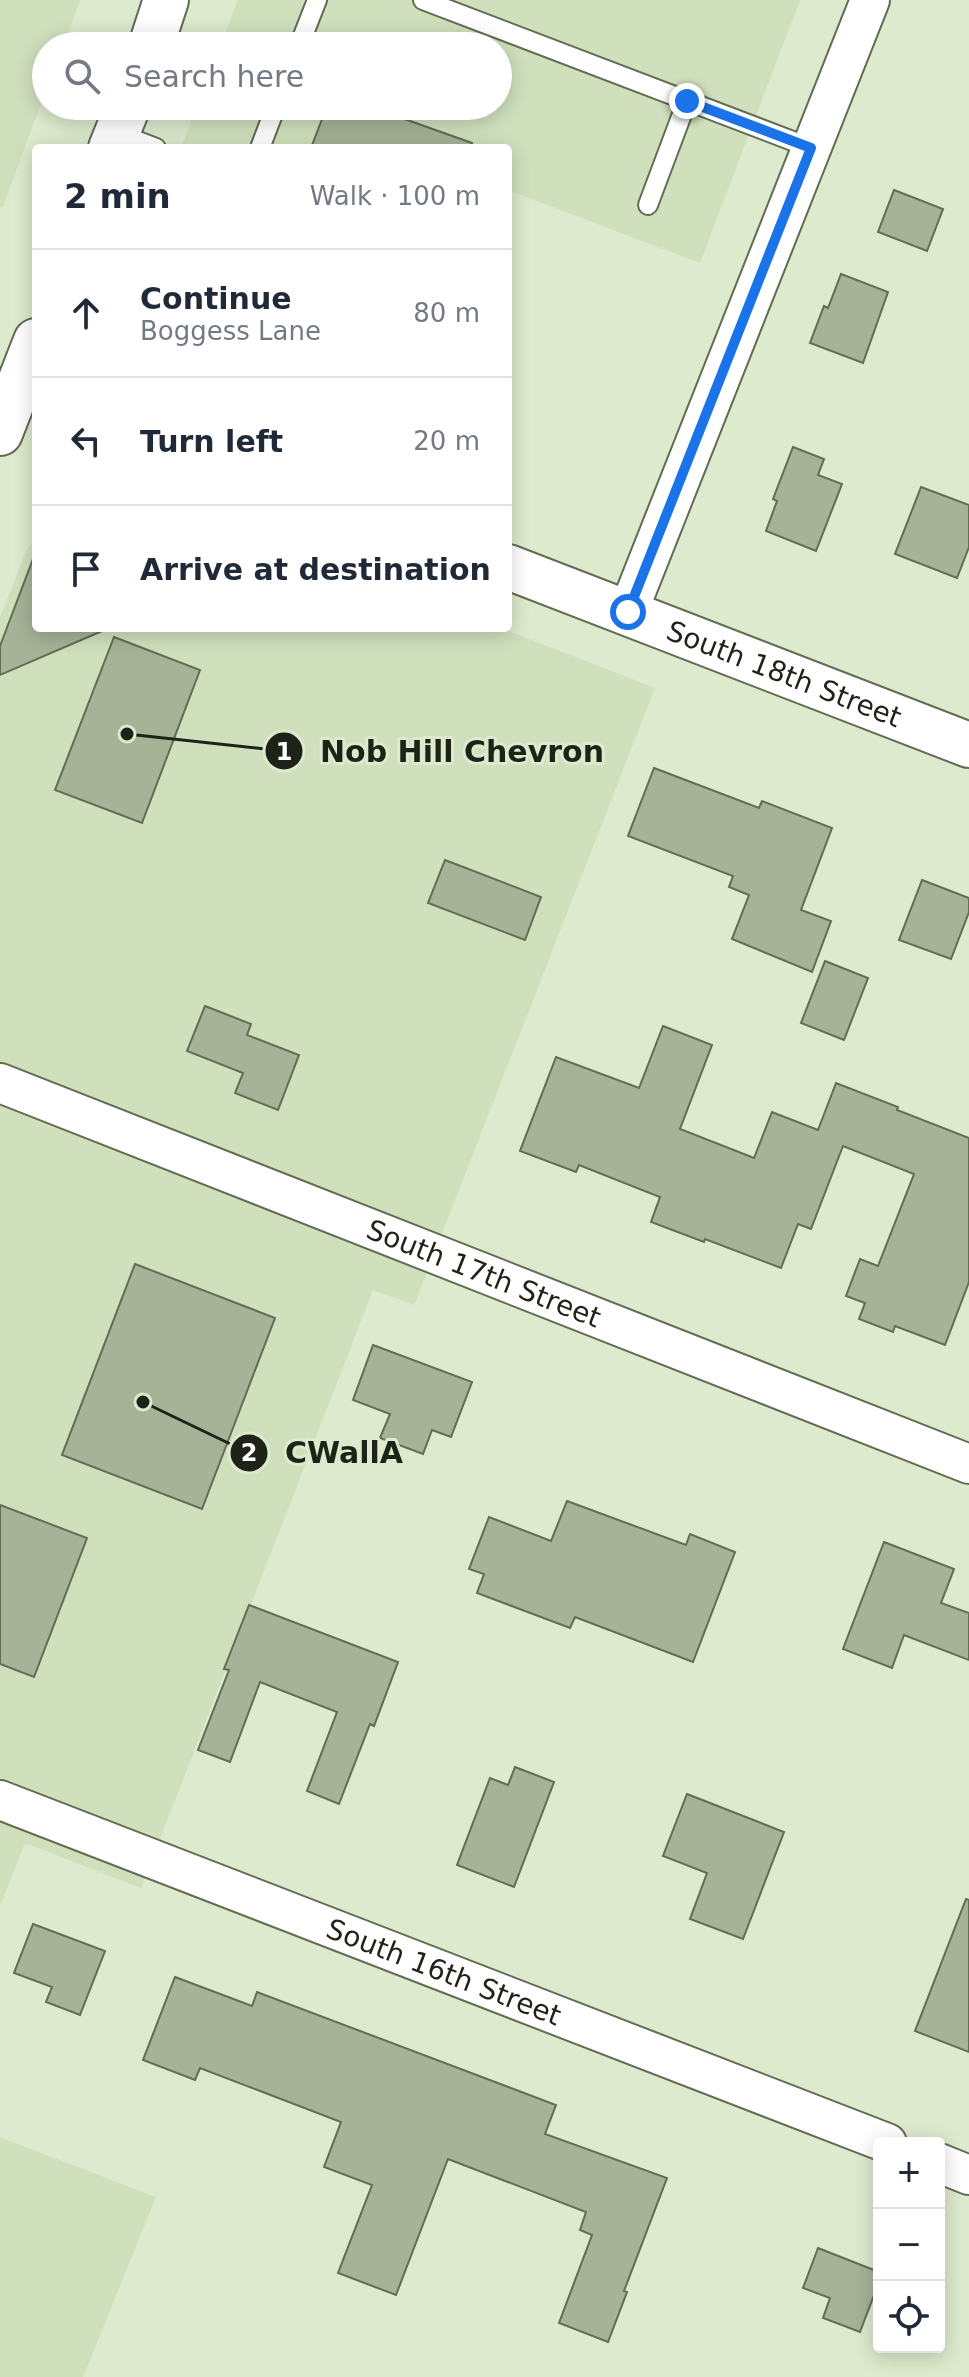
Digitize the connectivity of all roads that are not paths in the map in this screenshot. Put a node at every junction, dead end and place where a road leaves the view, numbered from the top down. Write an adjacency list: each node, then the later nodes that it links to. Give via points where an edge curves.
1 (317, 0): 4 (lane)
2 (423, 0): 5 (lane)
3 (870, 0): 10 (street)
4 (304, 32)
5 (507, 32)
6 (512, 34): 7 (lane)
7 (687, 101): 10 (lane); 11 (lane)
8 (271, 120): 9 (lane)
9 (262, 144)
10 (811, 148): 16 (street)
11 (648, 205)
12 (32, 351): 13 (street)
13 (18, 385): 14 (street)
14 (0, 433)
15 (512, 568): 16 (street, South 18th Street)
16 (628, 612): 17 (street, South 18th Street)
17 (969, 745)
18 (0, 1083): 19 (street, South 17th Street)
19 (969, 1464)
20 (0, 1800): 21 (street, South 16th Street)
21 (873, 2138)
22 (945, 2165): 23 (street)
23 (969, 2175)

